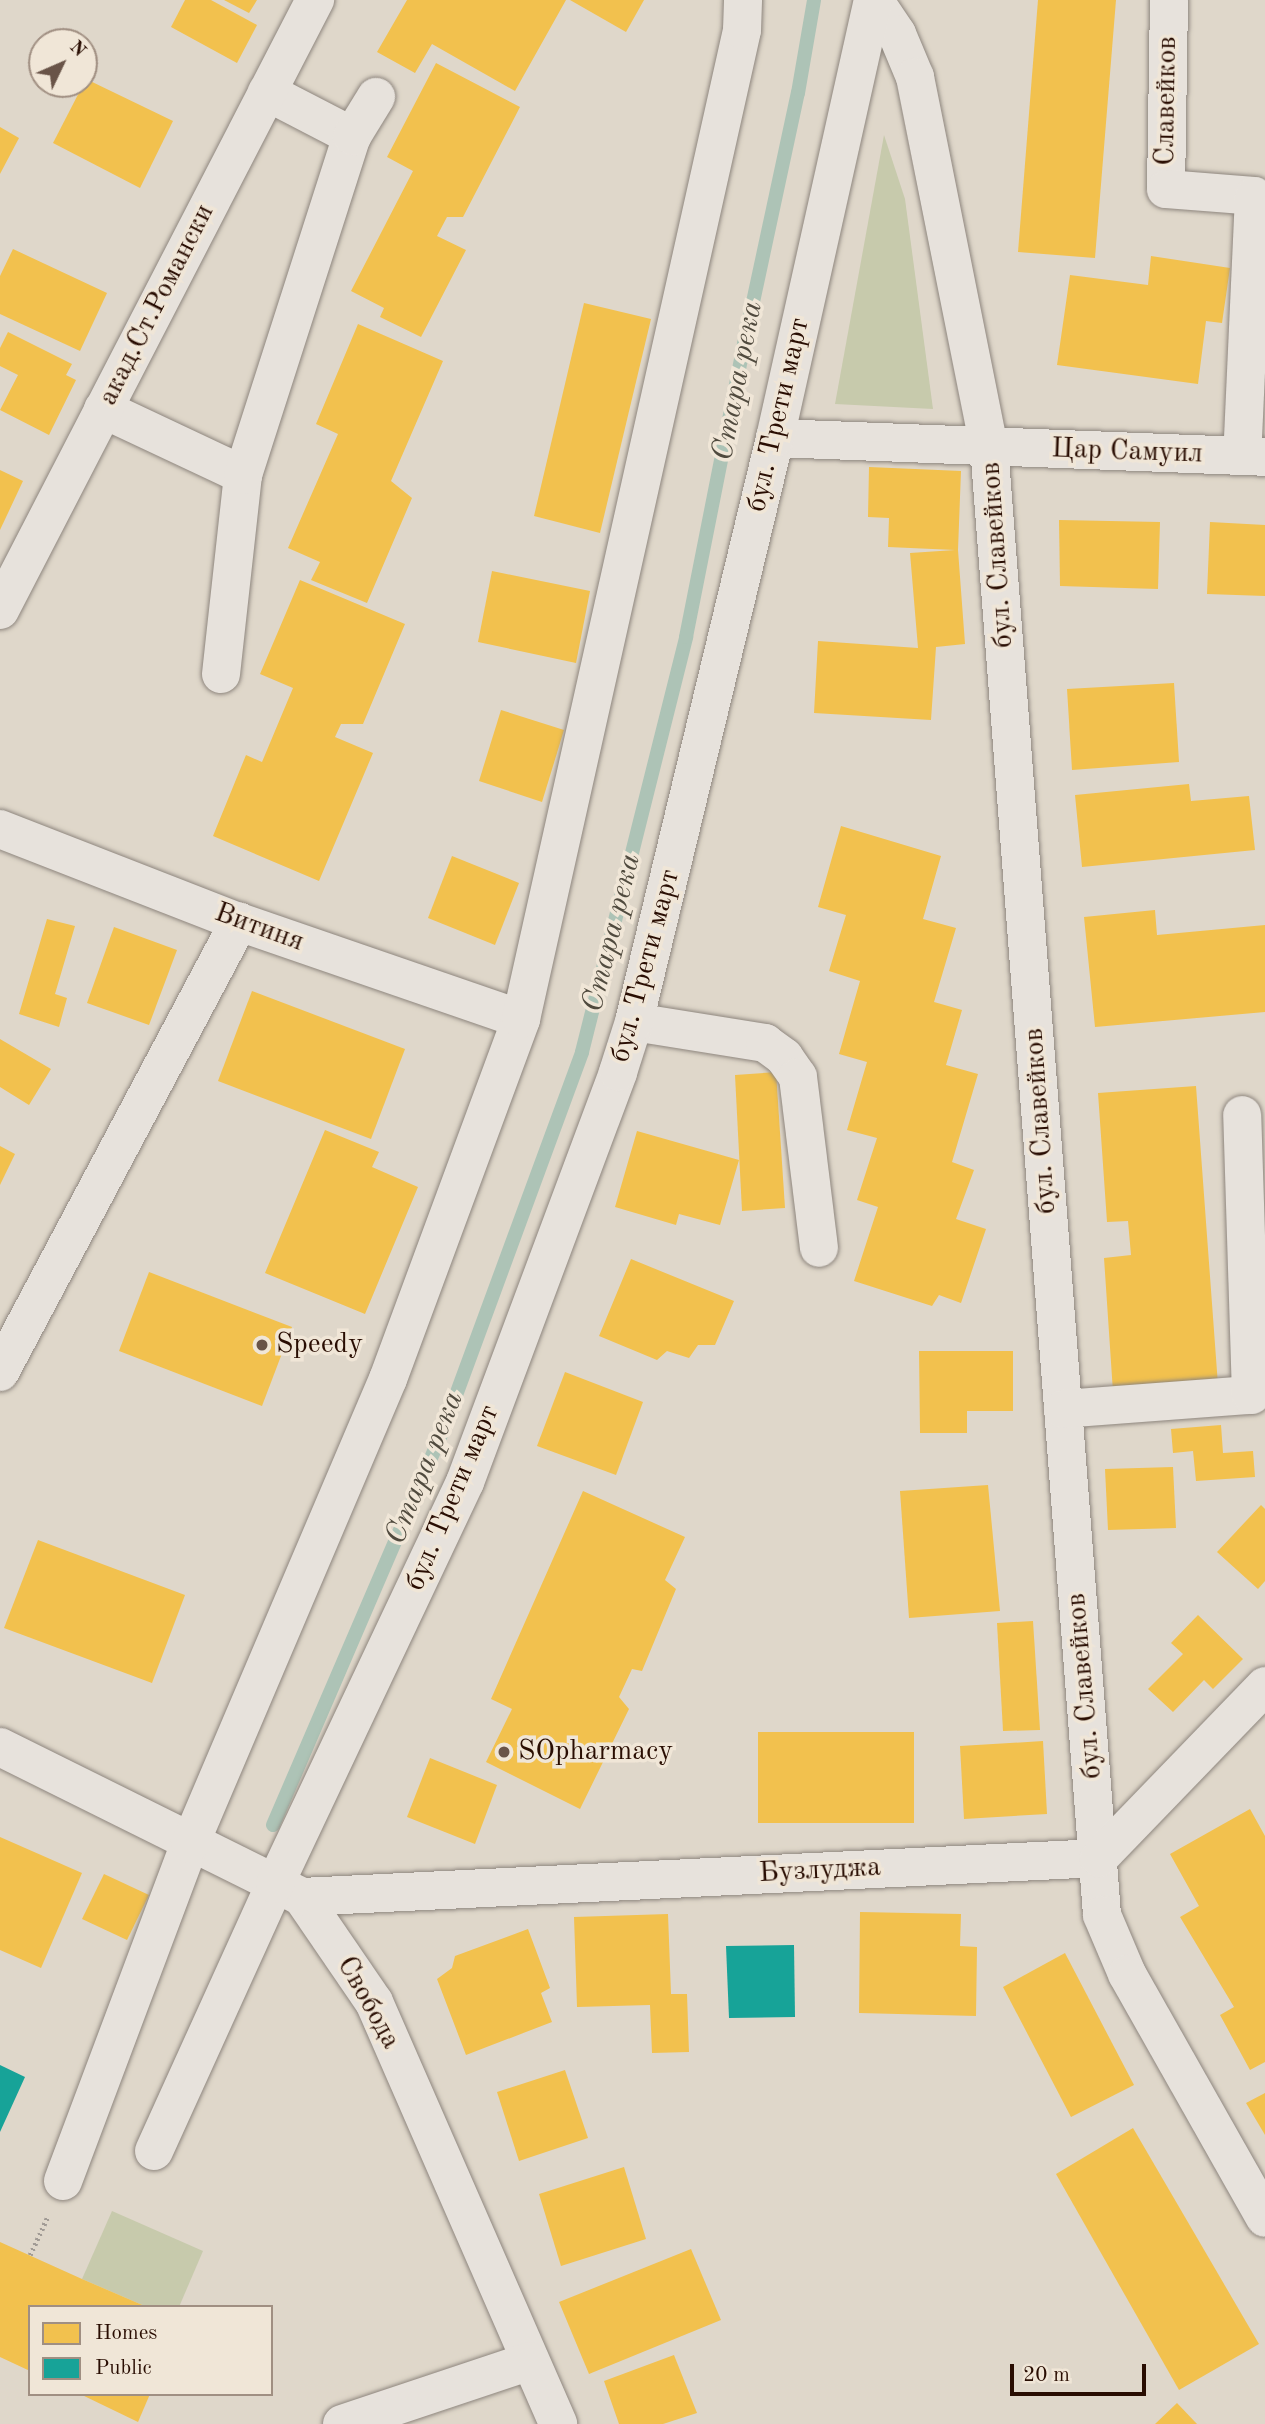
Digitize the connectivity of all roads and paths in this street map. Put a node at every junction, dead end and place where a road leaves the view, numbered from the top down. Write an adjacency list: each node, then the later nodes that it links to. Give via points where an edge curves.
1 (315, 0): 5 (street, акад.Ст.Романски)
2 (743, 0): 17 (street, via 742,30)
3 (873, 0): 9 (street, бул. Трети март); 10 (street, бул. Славейков, via 897,34 915,77)
4 (1169, 0): 11 (street, Славейков, via 1166,189 1254,196)
5 (267, 92): 7 (street); 8 (street, акад.Ст.Романски)
6 (376, 97): 7 (street)
7 (352, 136): 12 (street)
8 (103, 409): 12 (street); 13 (street, акад.Ст.Романски)
9 (775, 438): 10 (street, Цар Самуил); 18 (street, бул. Трети март)
10 (989, 446): 11 (street, Цар Самуил); 22 (street, бул. Славейков)
11 (1254, 457)
12 (243, 475): 14 (street)
13 (0, 610)
14 (221, 674)
15 (0, 829): 16 (street, Витиня)
16 (239, 922): 17 (street, Витиня); 21 (street)
17 (521, 1019): 25 (street, via 388,1379)
18 (634, 1022): 20 (street, via 765,1044 784,1057 798,1077); 27 (street, бул. Трети март, via 465,1482)
19 (1242, 1115): 22 (street, via 1251,1395)
20 (819, 1248)
21 (0, 1372)
22 (1063, 1409): 26 (street, бул. Славейков)
23 (1265, 1686): 26 (street)
24 (0, 1747): 25 (street)
25 (191, 1844): 27 (street); 29 (street)
26 (1099, 1858): 27 (street, Бузлуджа); 30 (street, бул. Славейков, via 1102,1915 1127,1974)
27 (288, 1890): 28 (street, бул. Трети март); 31 (street, Свобода, via 374,2002)
28 (154, 2151)
29 (63, 2181)
30 (1265, 2218)
31 (530, 2361): 32 (street); 33 (street, Свобода)
32 (342, 2424)
33 (558, 2424)

